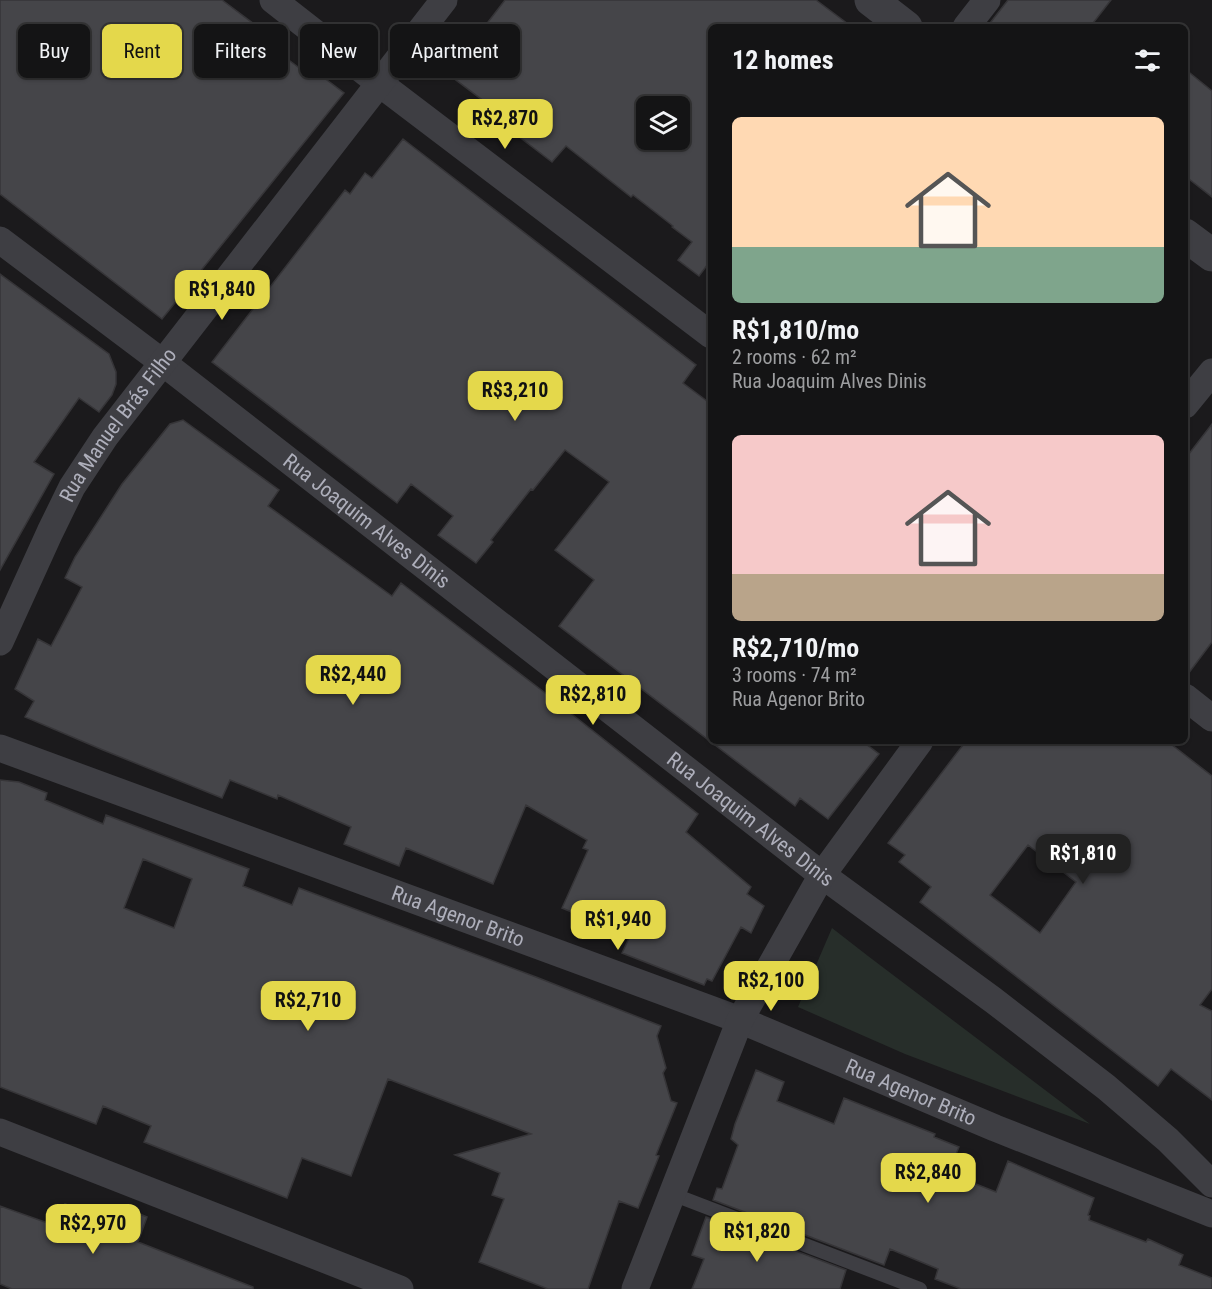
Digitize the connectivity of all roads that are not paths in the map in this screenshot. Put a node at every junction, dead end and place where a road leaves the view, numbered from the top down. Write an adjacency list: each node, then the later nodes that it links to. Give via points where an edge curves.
1 (273, 0): 7 (street)
2 (444, 0): 7 (street, Rua Manuel Brás Filho)
3 (871, 0): 5 (street)
4 (987, 0): 6 (street)
5 (902, 24)
6 (968, 24)
7 (379, 83): 11 (street); 12 (street, Rua Manuel Brás Filho)
8 (1188, 237): 10 (street)
9 (0, 240): 12 (street, Rua Joaquim Alves Dinis)
10 (1212, 255)
11 (708, 333)
12 (162, 362): 15 (street, Rua Manuel Brás Filho, via 105,436 72,487); 20 (street, Rua Joaquim Alves Dinis)
13 (1212, 372): 14 (street)
14 (1188, 401)
15 (0, 642)
16 (1188, 699): 17 (street)
17 (1212, 718)
18 (918, 744): 20 (street)
19 (0, 748): 21 (street, Rua Agenor Brito)
20 (822, 875): 21 (street); 23 (street, Rua Joaquim Alves Dinis, via 1106,1087)
21 (740, 1020): 24 (street); 25 (street, Rua Agenor Brito)
22 (0, 1132): 26 (street)
23 (1212, 1184)
24 (672, 1194): 27 (street); 28 (lane)
25 (1212, 1214)
26 (400, 1289)
27 (635, 1289)
28 (920, 1289)

